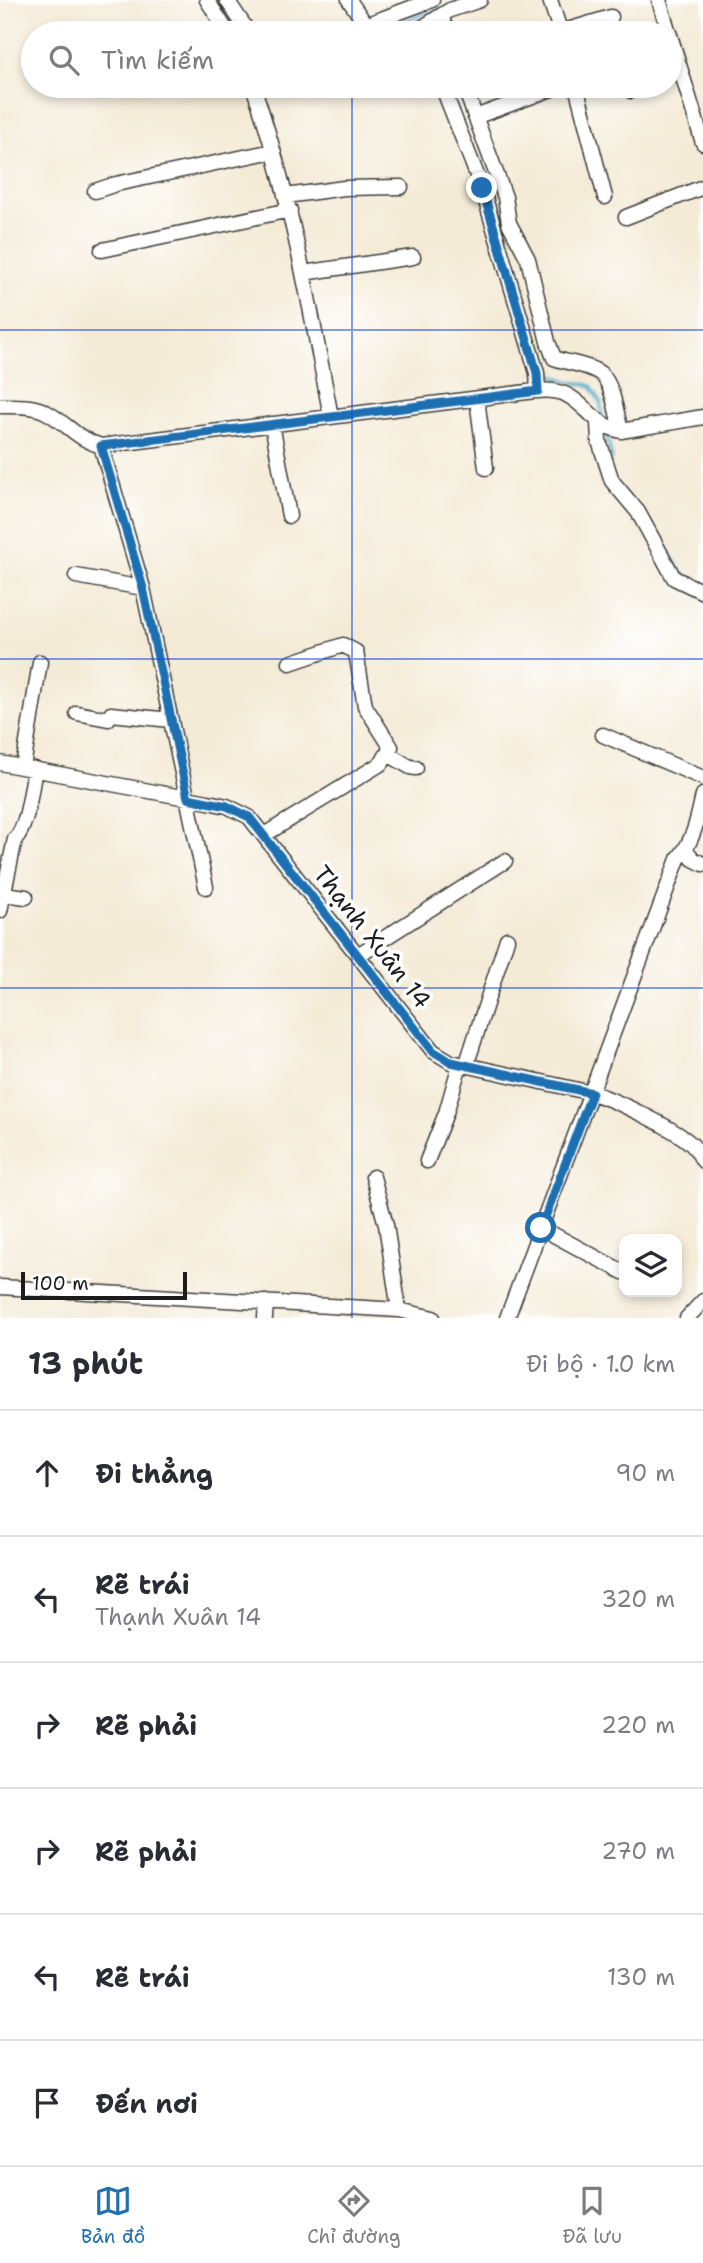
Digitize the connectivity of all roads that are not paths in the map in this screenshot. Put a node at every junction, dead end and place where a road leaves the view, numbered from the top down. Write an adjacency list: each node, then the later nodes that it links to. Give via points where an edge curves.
1 (207, 0): 10 (street)
2 (227, 0): 11 (street)
3 (349, 0): 12 (street)
4 (432, 0): 13 (street)
5 (480, 0): 8 (street)
6 (551, 0): 16 (street)
7 (659, 0): 18 (street)
8 (442, 17): 14 (street); 15 (street)
9 (611, 17): 17 (street)
10 (220, 21)
11 (241, 21)
12 (363, 21)
13 (377, 21)
14 (436, 21)
15 (443, 21)
16 (557, 21)
17 (598, 21)
18 (665, 21)
19 (682, 88): 26 (street)
20 (257, 98): 27 (street)
21 (447, 98): 37 (street, via 482,188 537,373)
22 (468, 98): 25 (street)
23 (527, 98): 25 (street)
24 (579, 98): 31 (street)
25 (475, 117): 44 (street, via 505,197 509,223 528,259 554,358 602,375)
26 (703, 143)
27 (273, 150): 30 (street); 32 (street)
28 (401, 187): 32 (street, via 344,188)
29 (703, 187): 33 (street)
30 (96, 191)
31 (605, 197)
32 (288, 203): 34 (street); 36 (street)
33 (626, 217)
34 (102, 250)
35 (413, 257): 36 (street)
36 (303, 273): 40 (street)
37 (538, 391): 38 (street); 42 (street, via 555,391 578,401)
38 (477, 399): 40 (street); 46 (street)
39 (0, 406): 45 (street, via 44,411 82,440)
40 (331, 417): 43 (street)
41 (703, 417): 44 (street)
42 (598, 422): 44 (street); 50 (street, via 612,481 638,512 674,578)
43 (271, 424): 45 (street); 47 (street)
44 (621, 431)
45 (101, 446): 49 (street)
46 (486, 468)
47 (289, 516)
48 (76, 576): 49 (street)
49 (143, 588): 54 (street)
50 (703, 592)
51 (40, 662): 58 (street)
52 (290, 663): 56 (street, via 343,645 356,652 365,706 391,747)
53 (77, 713): 54 (street, via 108,719 111,714)
54 (171, 720): 62 (street)
55 (603, 735): 60 (street)
56 (388, 754): 59 (street); 63 (street, via 382,763)
57 (0, 763): 58 (street, Thạnh Xuân 14)
58 (29, 768): 62 (street, Thạnh Xuân 14); 68 (street, via 25,816 15,839)
59 (416, 768)
60 (703, 778)
61 (703, 795): 64 (street)
62 (188, 798): 63 (street, Thạnh Xuân 14, via 238,811); 67 (street)
63 (264, 835): 72 (street, Thạnh Xuân 14)
64 (686, 850): 66 (street); 74 (street, via 678,859)
65 (505, 861): 72 (street)
66 (703, 864)
67 (206, 887)
68 (4, 894): 69 (street); 70 (street)
69 (26, 897)
70 (0, 911)
71 (507, 939): 73 (street)
72 (358, 955): 73 (street, Thạnh Xuân 14, via 433,1051)
73 (463, 1065): 74 (street, Thạnh Xuân 14); 75 (street)
74 (592, 1093): 76 (street, Thạnh Xuân 14, via 682,1136); 78 (street)
75 (428, 1161)
76 (703, 1161)
77 (373, 1177): 83 (street)
78 (541, 1228): 79 (street); 86 (street)
79 (619, 1270)
80 (0, 1287): 82 (street)
81 (703, 1301): 87 (street)
82 (266, 1302): 83 (street); 84 (street)
83 (399, 1310): 85 (street)
84 (265, 1318)
85 (433, 1318)
86 (508, 1318)
87 (687, 1318)

